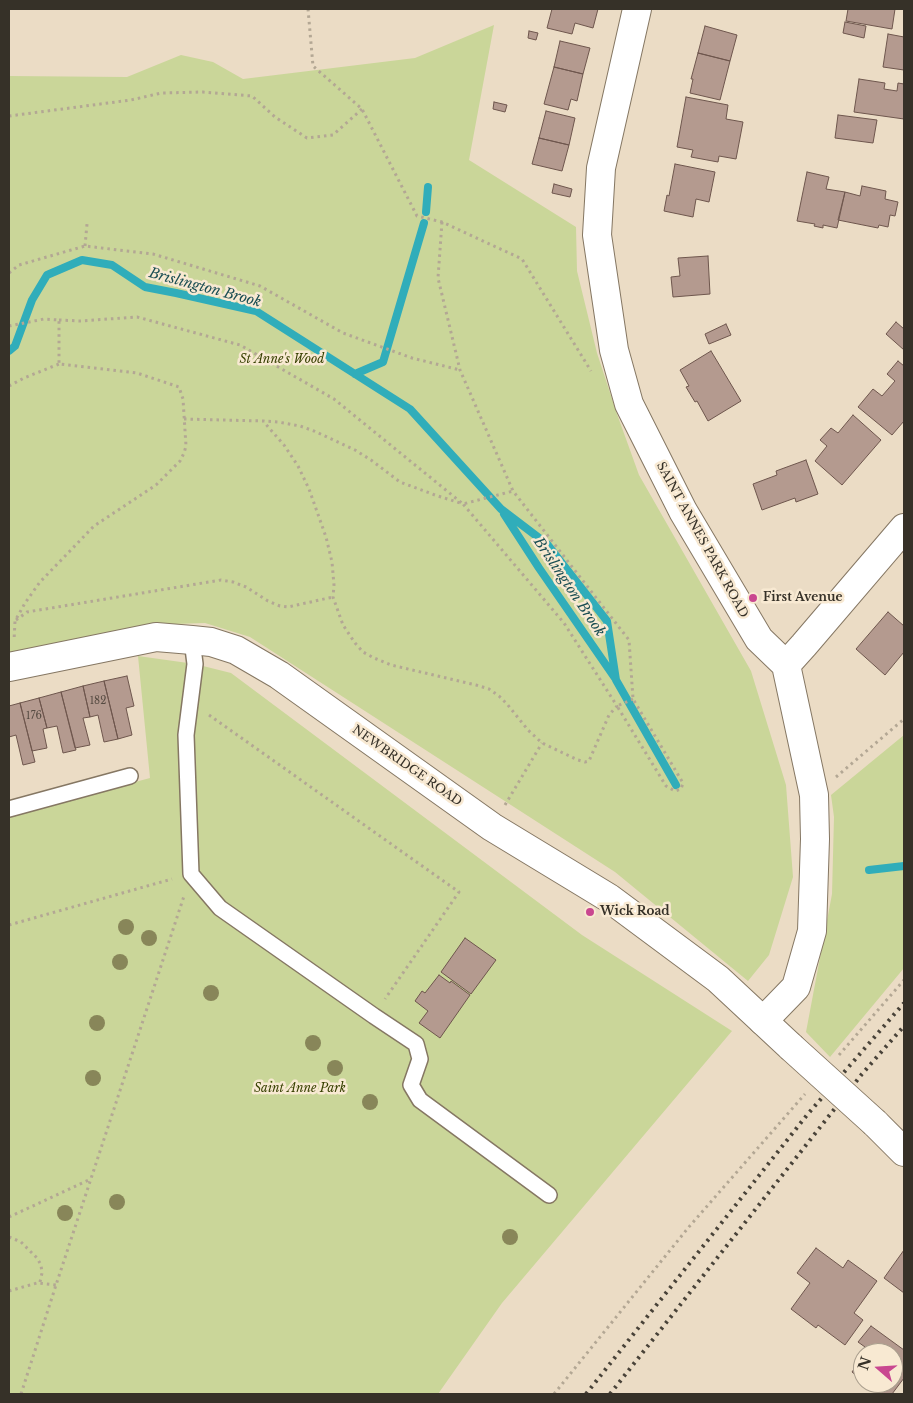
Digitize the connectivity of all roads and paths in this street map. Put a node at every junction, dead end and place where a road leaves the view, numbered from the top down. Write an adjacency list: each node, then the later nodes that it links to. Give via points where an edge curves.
1 (308, 9): 3 (path, via 313,66)
2 (637, 9): 23 (street, SAINT ANNES PARK ROAD, via 601,168 597,235 614,350 629,404 683,511 759,639)
3 (362, 109): 4 (path, via 332,135 307,138 275,117 252,96 203,92 161,93); 5 (path, via 417,216)
4 (9, 116)
5 (442, 222): 12 (path, via 438,278); 13 (path, via 522,259)
6 (87, 224): 7 (path)
7 (85, 246): 8 (path, via 19,265); 12 (path, via 153,254 260,286 343,333 412,358)
8 (9, 273)
9 (59, 320): 10 (path, via 44,319); 11 (path); 18 (path, via 137,317 240,345 334,399)
10 (9, 326)
11 (59, 364): 14 (path); 15 (path, via 137,373 179,387)
12 (460, 370): 17 (path)
13 (592, 373)
14 (9, 386)
15 (184, 418): 16 (path); 21 (path, via 186,446 180,461 156,485 94,526 40,582)
16 (263, 422): 18 (path, via 289,424 314,431 355,450 400,482); 20 (path, via 298,466 309,489 332,562)
17 (513, 491): 18 (path); 25 (path, via 629,640)
18 (463, 504): 27 (path, via 564,623)
19 (904, 528): 23 (street)
20 (332, 597): 21 (path, via 288,608 246,587 221,580 26,612); 29 (path, via 343,625 363,652 391,665 488,689 507,704)
21 (15, 621): 24 (path)
22 (192, 640): 24 (street, NEWBRIDGE ROAD, via 156,637); 26 (lane, via 195,664); 33 (street, NEWBRIDGE ROAD, via 236,650 279,675)
23 (786, 665): 31 (street)
24 (10, 666)
25 (633, 698): 27 (path); 27 (path, via 684,783 681,789 675,791 666,786)
26 (190, 702): 34 (lane, via 186,734); 37 (path, via 459,892)
27 (618, 705): 29 (path, via 609,715 587,762)
28 (904, 719): 31 (path)
29 (542, 743): 33 (path)
30 (130, 776): 32 (lane)
31 (814, 795): 38 (street, via 812,931 796,986)
32 (9, 809)
33 (492, 827): 38 (street, NEWBRIDGE ROAD, via 609,898 718,979)
34 (192, 874): 35 (path); 37 (lane, via 220,908); 42 (path)
35 (9, 925)
36 (904, 980): 39 (path)
37 (374, 1016): 43 (lane, via 416,1044 420,1059 411,1085 420,1100)
38 (764, 1021): 41 (street, bridge)
39 (838, 1056)
40 (806, 1094): 50 (path, via 688,1228)
41 (904, 1152)
42 (91, 1179): 44 (path); 47 (path)
43 (549, 1195)
44 (9, 1217)
45 (9, 1237): 46 (path, via 21,1242 37,1258 42,1273)
46 (40, 1282): 47 (path); 48 (path)
47 (56, 1285): 49 (path)
48 (9, 1292)
49 (21, 1394)
50 (554, 1394)

